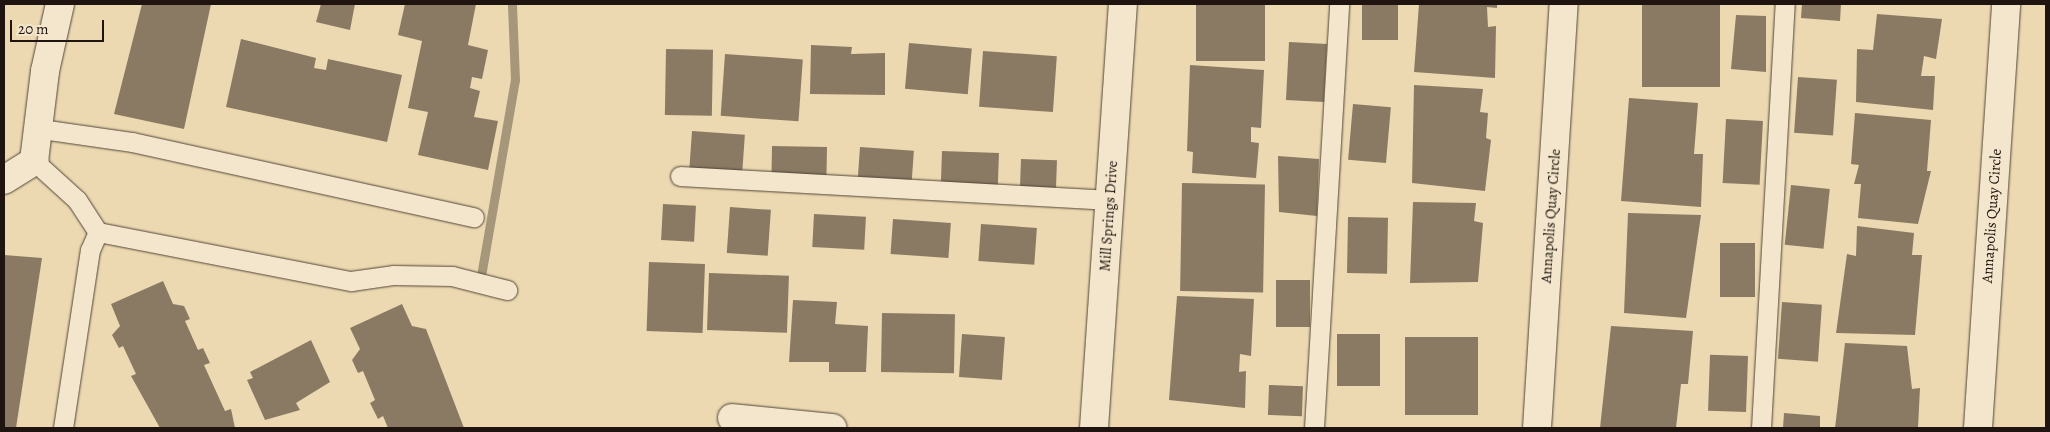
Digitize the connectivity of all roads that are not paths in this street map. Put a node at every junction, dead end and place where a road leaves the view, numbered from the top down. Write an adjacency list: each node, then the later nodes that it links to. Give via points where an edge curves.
1 (60, 4): 7 (street, via 45,72)
2 (1123, 4): 11 (street, Mill Springs Drive)
3 (1339, 4): 19 (lane)
4 (1564, 4): 20 (street, Annapolis Quay Circle)
5 (1785, 4): 21 (lane)
6 (2006, 4): 22 (street, Annapolis Quay Circle)
7 (41, 129): 8 (street); 12 (lane, via 132,142)
8 (34, 161): 10 (street); 13 (lane, via 77,200)
9 (680, 176): 11 (lane)
10 (4, 180)
11 (1110, 200): 18 (street, Mill Springs Drive)
12 (474, 217)
13 (98, 232): 14 (lane, via 352,281 393,275 452,276); 16 (lane, via 90,250)
14 (508, 290)
15 (732, 418): 17 (street)
16 (63, 428)
17 (833, 428)
18 (1094, 428)
19 (1314, 428)
20 (1537, 428)
21 (1761, 428)
22 (1978, 428)

